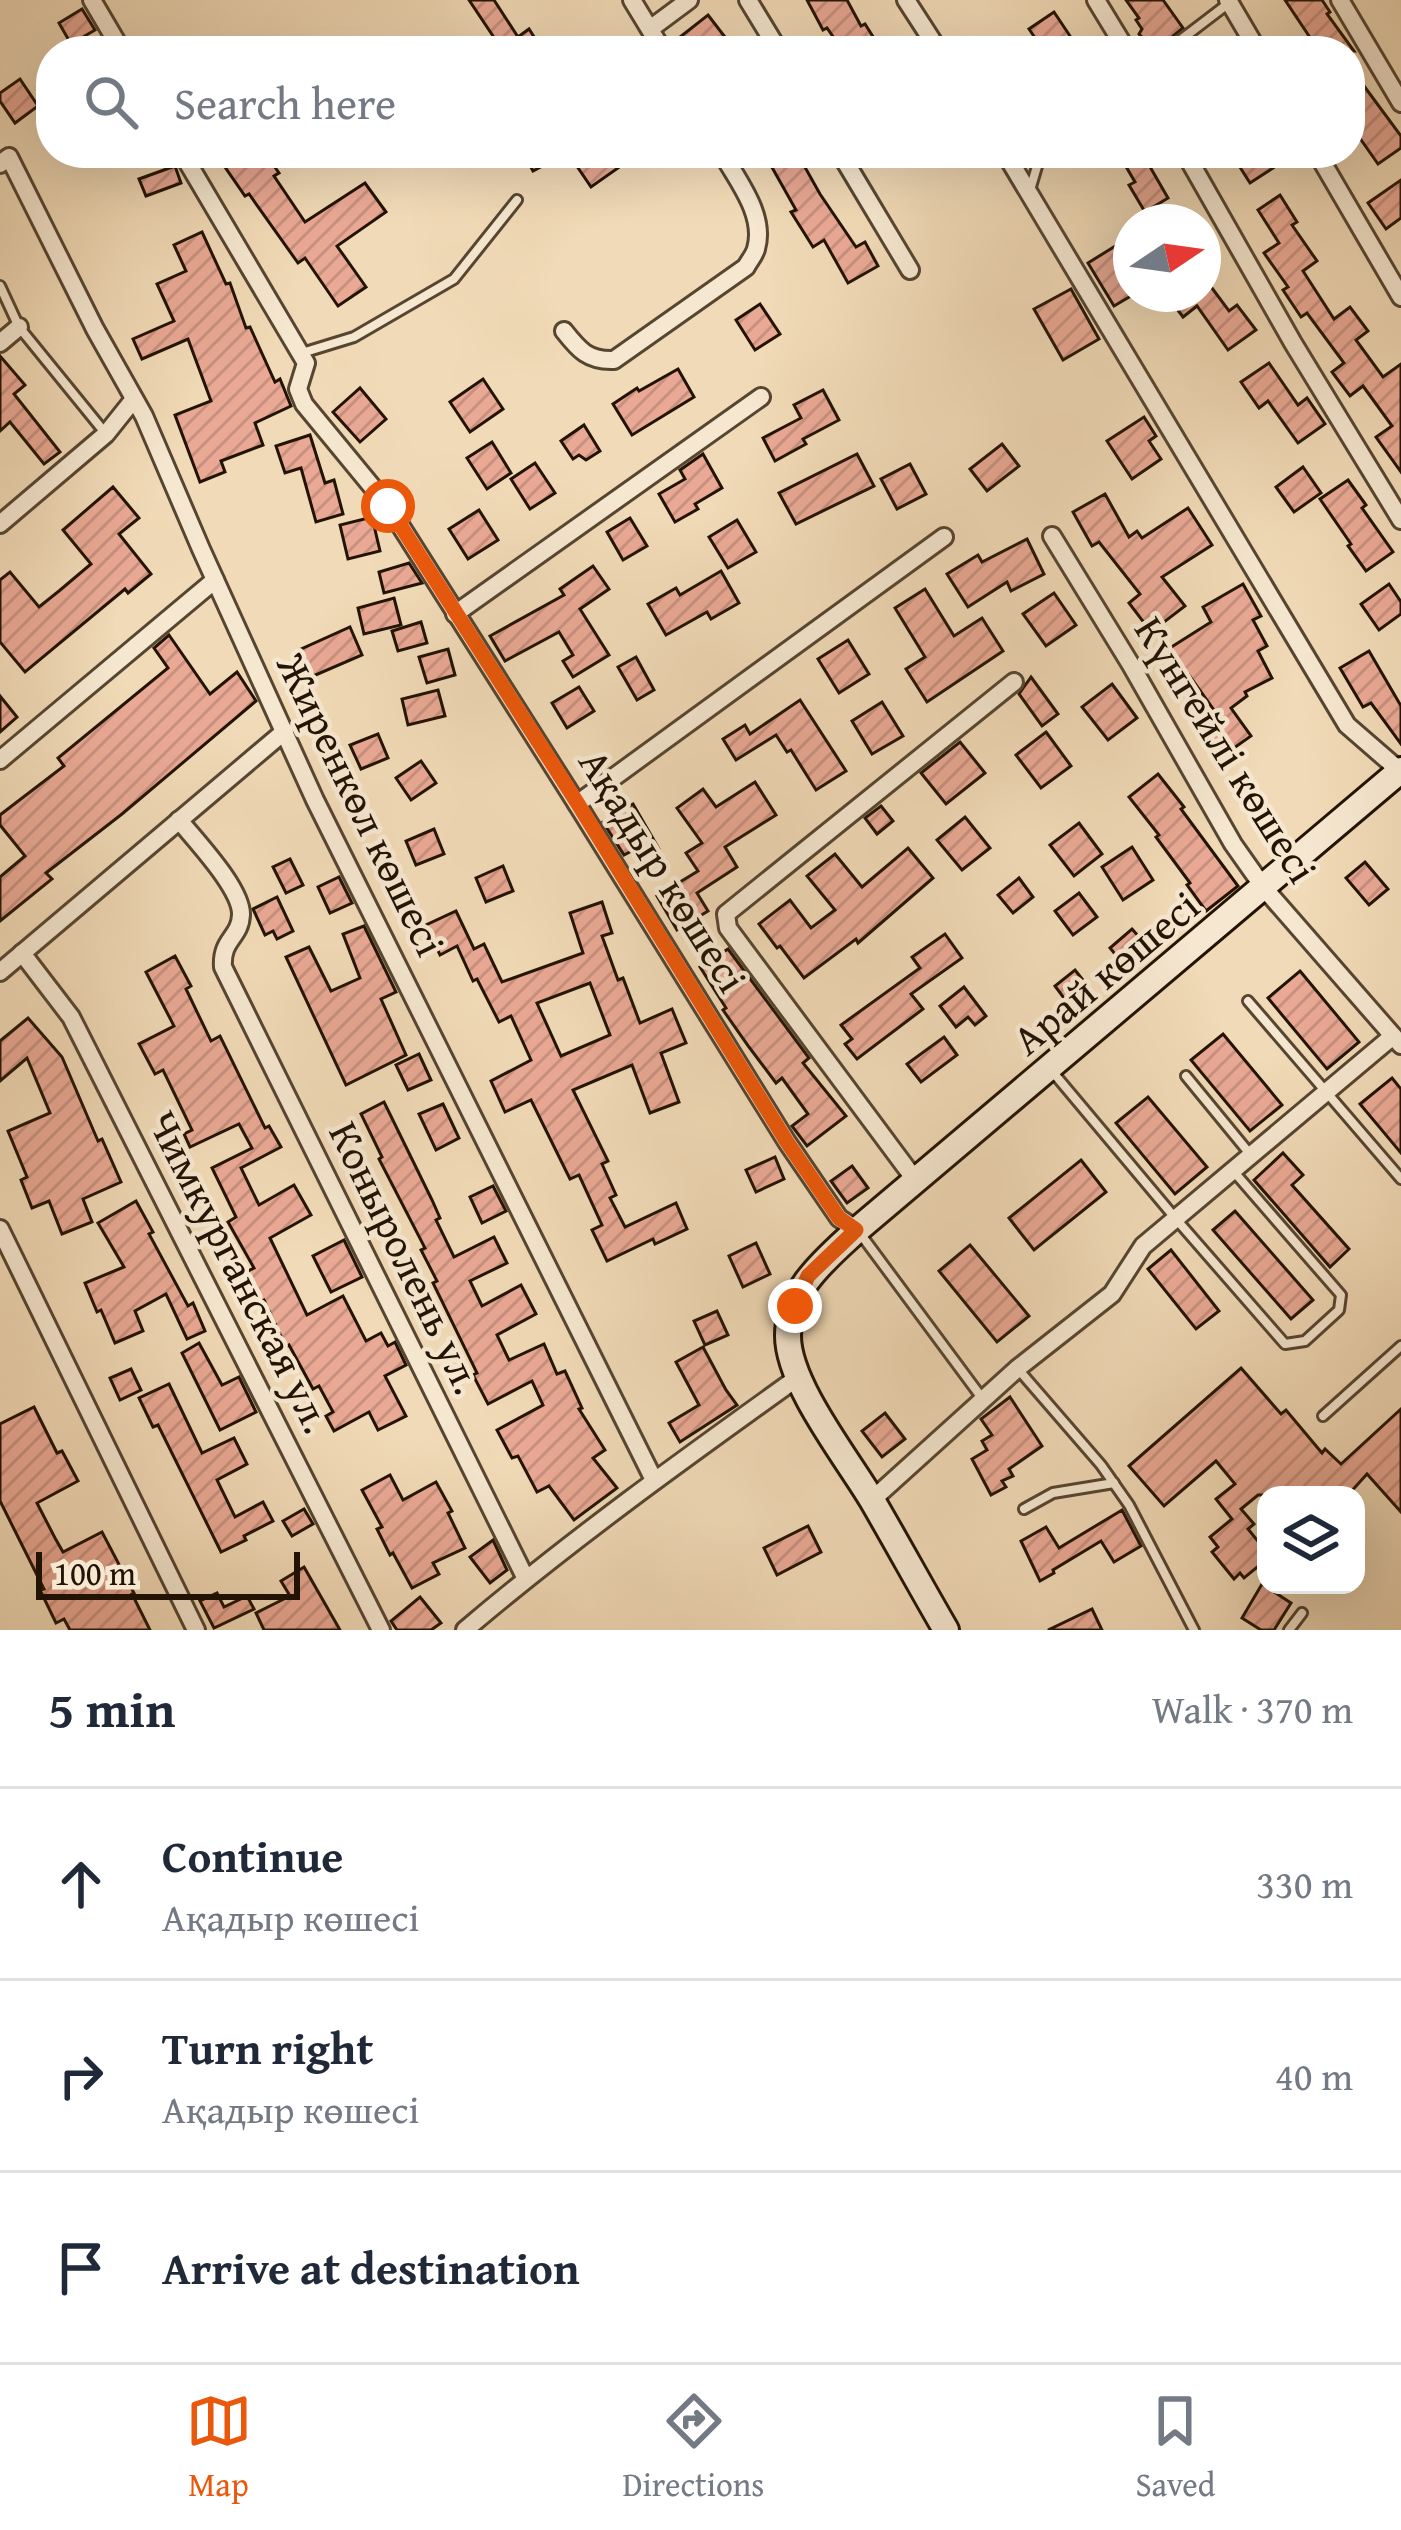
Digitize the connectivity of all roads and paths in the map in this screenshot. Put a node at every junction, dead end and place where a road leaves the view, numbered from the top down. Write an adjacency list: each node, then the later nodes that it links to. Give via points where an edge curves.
1 (92, 0): 10 (street)
2 (632, 0): 9 (street)
3 (689, 0): 9 (street)
4 (748, 0): 12 (street)
5 (906, 0): 13 (street)
6 (1096, 0): 14 (street)
7 (1340, 0): 17 (street)
8 (1229, 1): 15 (lane); 16 (street)
9 (650, 29): 11 (street)
10 (113, 36)
11 (654, 36)
12 (770, 36)
13 (929, 36)
14 (1118, 36)
15 (1185, 36)
16 (1249, 36)
17 (1361, 36)
18 (1365, 42): 19 (street)
19 (1401, 103)
20 (4, 161): 38 (street, Жиренкөл көшесі)
21 (191, 168): 36 (street, Ақадыр көшесі)
22 (731, 168): 34 (street, via 758,230 746,267 614,360 581,354)
23 (849, 168): 30 (street)
24 (1015, 168): 28 (street)
25 (1036, 168): 28 (lane)
26 (1194, 168): 40 (street)
27 (1326, 168): 32 (street)
28 (1030, 190): 49 (street, via 1347,725)
29 (517, 200): 36 (lane, via 454,279 354,338)
30 (910, 270)
31 (0, 286): 33 (lane)
32 (1401, 297)
33 (19, 327): 35 (street); 39 (lane)
34 (564, 331)
35 (0, 343)
36 (300, 354): 45 (street, Ақадыр көшесі, via 307,363 298,389 304,404 388,506)
37 (761, 397): 45 (street)
38 (134, 399): 39 (street); 44 (street, Жиренкөл көшесі)
39 (106, 434): 41 (street)
40 (1401, 520)
41 (0, 524)
42 (1052, 536): 52 (street, Күнгейлі көшесі)
43 (944, 537): 50 (street)
44 (215, 580): 47 (street, Жиренкөл көшесі); 48 (street)
45 (455, 614): 50 (street, Ақадыр көшесі)
46 (1014, 682): 63 (street, via 726,914 728,928)
47 (285, 731): 51 (street); 72 (street, Жиренкөл көшесі)
48 (0, 760)
49 (1401, 771): 52 (street, Арай көшесі)
50 (578, 804): 66 (street, Ақадыр көшесі, via 787,1142)
51 (179, 820): 53 (street); 76 (street, Коныролень ул., via 240,906 223,967)
52 (1264, 888): 56 (street, Күнгейлі көшесі); 57 (street, Арай көшесі)
53 (22, 953): 54 (street); 79 (street, Чимкурганская ул., via 81,1036)
54 (0, 972)
55 (1248, 1001): 59 (lane)
56 (1397, 1040): 59 (street)
57 (1050, 1069): 63 (street, Арай көшесі); 64 (lane)
58 (1186, 1076): 60 (lane)
59 (1328, 1091): 60 (street); 62 (lane)
60 (1251, 1155): 61 (street)
61 (1233, 1171): 64 (street); 64 (lane, via 1341,1294 1340,1310 1305,1340 1285,1344)
62 (1401, 1180)
63 (916, 1181): 66 (street, Арай көшесі)
64 (1176, 1219): 68 (street, via 1143,1246 1112,1294)
65 (0, 1229): 78 (street)
66 (856, 1230): 69 (street, via 808,1276 795,1306 788,1337); 70 (lane)
67 (1401, 1346): 71 (lane)
68 (1018, 1368): 70 (street); 73 (lane)
69 (797, 1378): 72 (street); 74 (street)
70 (983, 1400): 74 (street)
71 (1323, 1416)
72 (654, 1480): 76 (street)
73 (1114, 1483): 75 (lane, via 1053,1493); 82 (lane)
74 (872, 1500): 81 (street)
75 (1024, 1509)
76 (526, 1579): 80 (street)
77 (1302, 1613): 83 (lane)
78 (196, 1630)
79 (381, 1630)
80 (465, 1630)
81 (946, 1630)
82 (1194, 1630)
83 (1288, 1630)

